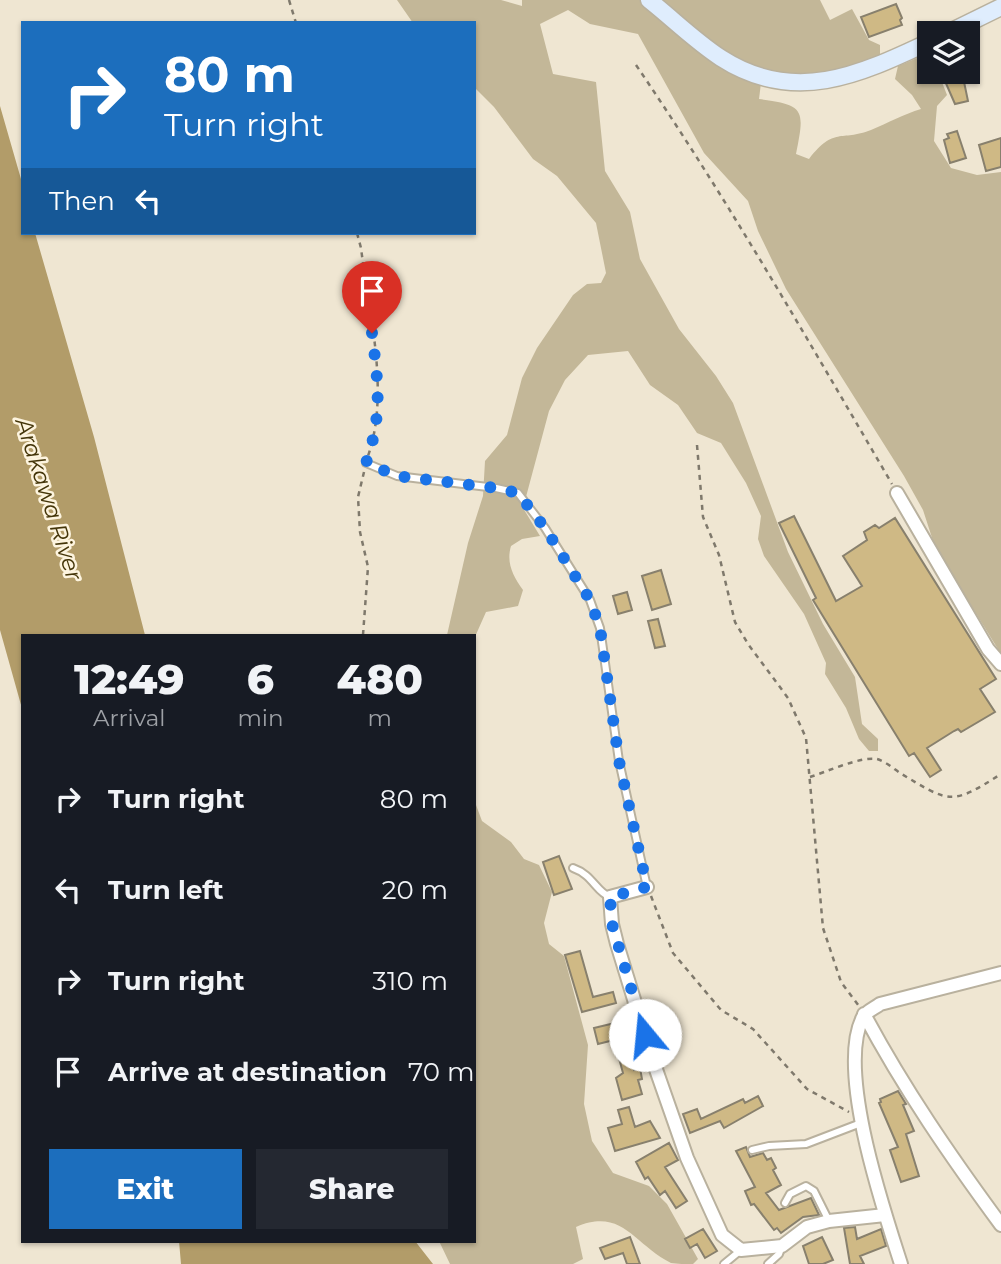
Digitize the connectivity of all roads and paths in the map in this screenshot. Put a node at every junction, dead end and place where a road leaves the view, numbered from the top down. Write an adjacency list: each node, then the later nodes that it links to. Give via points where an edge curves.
1 (289, 0): 4 (path)
2 (649, 0): 6 (street, via 720,57 758,77 826,81 870,70)
3 (1001, 7): 5 (street)
4 (295, 21)
5 (972, 21)
6 (917, 48)
7 (636, 65): 11 (path, via 776,285)
8 (358, 235): 10 (path, via 378,383 376,432)
9 (697, 445): 15 (path, via 703,517 719,555 735,622 797,714 806,738)
10 (366, 463): 12 (path, via 358,497 368,567); 17 (lane, via 397,476 518,493 545,528 590,600 600,628 619,761)
11 (897, 493): 13 (street)
12 (363, 634)
13 (1001, 664)
14 (1001, 774): 15 (path, via 957,798 940,797 877,759)
15 (810, 778): 20 (path, via 823,928 842,982)
16 (573, 868): 18 (lane)
17 (647, 887): 18 (street); 21 (path, via 673,953 721,1010 752,1029 807,1089)
18 (610, 897): 28 (street, via 617,944 687,1158 722,1235)
19 (1001, 973): 20 (street, via 880,1004)
20 (864, 1014): 21 (street, via 854,1045); 26 (street, via 946,1151)
21 (861, 1120): 22 (lane, via 806,1144); 24 (street)
22 (752, 1150)
23 (785, 1203): 25 (lane, via 790,1194 806,1186 814,1191)
24 (885, 1215): 25 (street); 31 (street)
25 (829, 1221): 27 (street, via 807,1227)
26 (1001, 1225)
27 (782, 1246): 28 (street); 30 (lane)
28 (741, 1251): 29 (lane)
29 (724, 1264)
30 (768, 1264)
31 (901, 1264)

